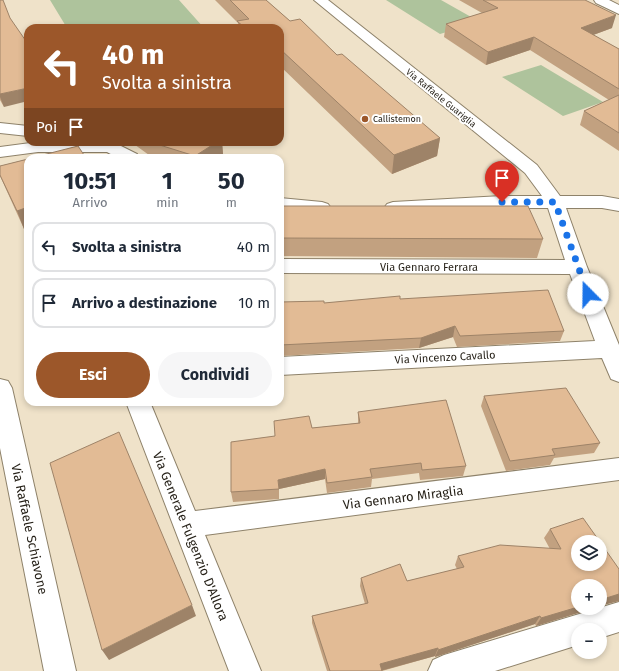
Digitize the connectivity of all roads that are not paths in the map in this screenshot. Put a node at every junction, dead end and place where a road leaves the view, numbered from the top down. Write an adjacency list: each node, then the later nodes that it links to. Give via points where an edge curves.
1 (320, 0): 14 (street, Via Raffaele Guariglia, via 531,169)
2 (600, 0): 3 (street)
3 (619, 10)
4 (0, 128): 5 (street)
5 (24, 131)
6 (24, 137): 7 (street)
7 (0, 140)
8 (61, 146): 11 (street)
9 (100, 146): 12 (street)
10 (110, 146): 13 (street)
11 (0, 152)
12 (74, 154)
13 (124, 154)
14 (555, 202): 16 (street, via 602,202); 18 (street, via 502,202); 20 (street, Via Raffaele Guariglia)
15 (284, 205): 17 (street)
16 (619, 205)
17 (337, 209)
18 (375, 209)
19 (284, 266): 20 (street, Via Gennaro Ferrara)
20 (577, 267): 21 (street, Via Raffaele Guariglia)
21 (609, 349): 22 (street, Via Vincenzo Cavallo); 23 (street, Via Raffaele Guariglia)
22 (284, 366)
23 (619, 373)
24 (0, 388): 29 (street, Via Raffaele Schiavone)
25 (140, 406): 27 (street, Via Generale Fulgenzio D'Allora)
26 (619, 469): 27 (street, Via Gennaro Miraglia)
27 (187, 525): 30 (street, Via Generale Fulgenzio D'Allora)
28 (619, 617): 31 (street)
29 (60, 671)
30 (245, 671)
31 (444, 671)

